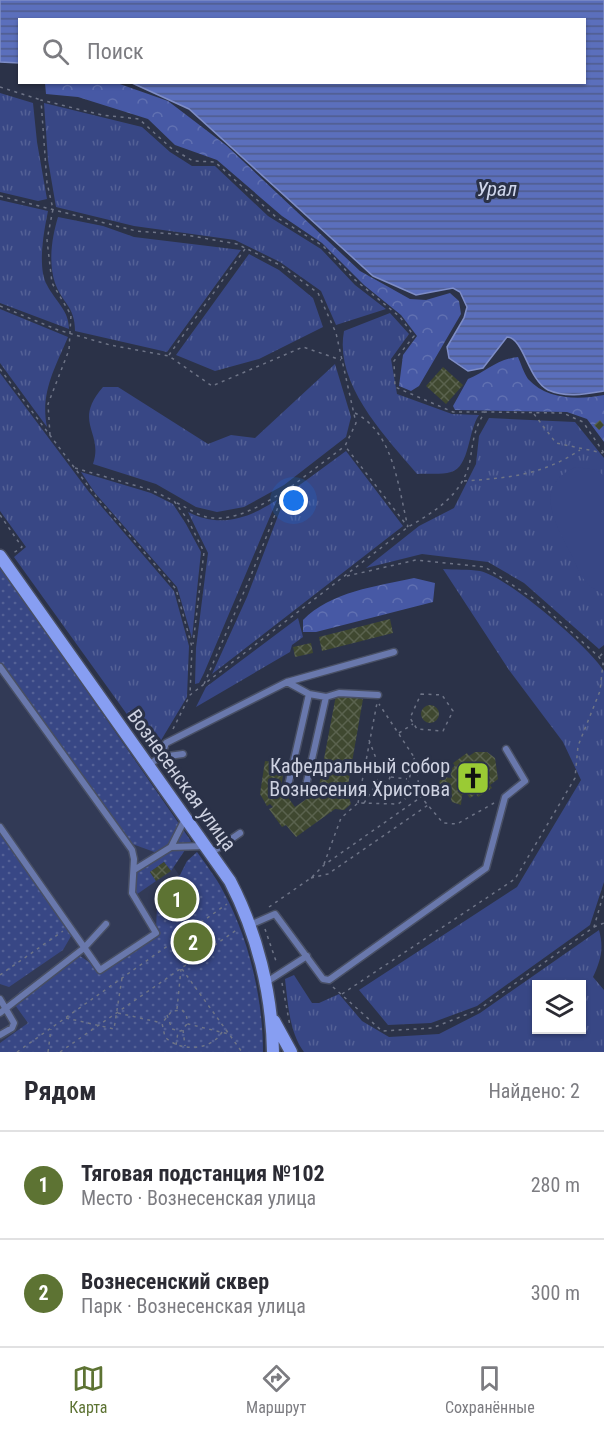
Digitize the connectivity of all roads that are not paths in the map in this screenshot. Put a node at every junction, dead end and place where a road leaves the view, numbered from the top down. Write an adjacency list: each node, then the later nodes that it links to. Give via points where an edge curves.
1 (0, 556): 11 (main road, Вознесенская улица)
2 (394, 652): 4 (lane)
3 (0, 667): 17 (lane, via 132,850)
4 (287, 682): 5 (lane); 10 (lane, via 166,743)
5 (309, 694): 7 (lane); 7 (lane, via 288,786 295,794 303,794)
6 (378, 695): 7 (lane, via 339,693)
7 (326, 698)
8 (506, 749): 21 (lane, via 525,779 505,797 486,868 328,981)
9 (183, 754): 10 (lane)
10 (161, 757): 11 (lane)
11 (146, 766): 12 (main road, Вознесенская улица)
12 (185, 818): 15 (lane); 16 (main road, Вознесенская улица)
13 (0, 827): 20 (lane)
14 (240, 833): 16 (lane)
15 (171, 847): 16 (lane); 17 (lane)
16 (208, 849): 18 (main road, Вознесенская улица, via 230,881)
17 (134, 870): 20 (lane, via 133,897 156,932 102,970)
18 (249, 923): 21 (lane, via 274,913); 22 (main road, Вознесенская улица)
19 (106, 924): 20 (lane)
20 (84, 948): 24 (lane)
21 (308, 956): 22 (lane)
22 (265, 983): 25 (main road, Вознесенская улица)
23 (0, 999): 24 (lane)
24 (2, 1011): 26 (lane, via 14,1025)
25 (270, 1014): 27 (main road, Вознесенская улица); 28 (main road)
26 (0, 1035)
27 (273, 1052)
28 (291, 1052)

